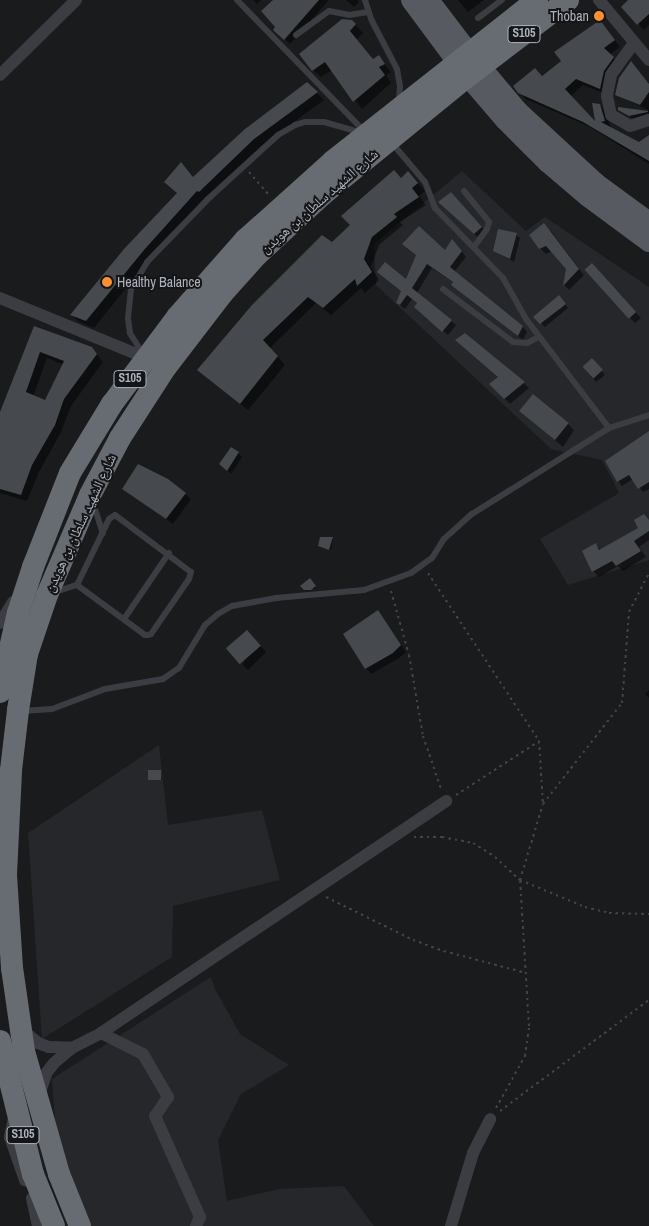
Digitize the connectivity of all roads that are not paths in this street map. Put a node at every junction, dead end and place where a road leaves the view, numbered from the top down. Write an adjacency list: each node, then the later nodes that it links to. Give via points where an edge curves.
1 (76, 0): 16 (street)
2 (238, 0): 19 (lane)
3 (365, 0): 10 (lane)
4 (411, 0): 15 (main road)
5 (429, 0): 15 (main road)
6 (502, 0): 11 (lane)
7 (537, 0): 15 (highway, شارع الشهيد سلطان بن هويدن / S105)
8 (568, 0): 15 (highway, شارع الشهيد سلطان بن هويدن / S105)
9 (599, 0): 13 (street)
10 (368, 12): 12 (lane, via 349,15 330,11); 17 (lane, via 397,69 400,90)
11 (478, 18)
12 (296, 35)
13 (634, 43): 14 (street); 18 (street, via 611,74 607,96 611,115 630,126)
14 (649, 58)
15 (469, 65): 17 (highway, شارع الشهيد سلطان بن هويدن / S105); 20 (highway, شارع الشهيد سلطان بن هويدن / S105); 22 (main road, via 596,183); 23 (main road, via 548,163)
16 (0, 75)
17 (397, 109): 19 (highway, شارع الشهيد سلطان بن هويدن / S105)
18 (649, 120)
19 (366, 134): 28 (highway, شارع الشهيد سلطان بن هويدن / S105, via 245,240 209,278); 28 (lane, via 324,122 305,122 278,135 181,227 147,262 130,296 130,332)
20 (389, 140): 24 (lane, via 425,182 436,208); 32 (highway, شارع الشهيد سلطان بن هويدن / S105, via 293,221 222,294 189,334 143,400)
21 (464, 191): 24 (lane, via 489,222)
22 (649, 222)
23 (649, 242)
24 (474, 247): 27 (lane, via 503,278)
25 (443, 289): 27 (lane, via 513,342 527,343)
26 (0, 298): 28 (street)
27 (539, 336): 31 (lane)
28 (146, 358): 29 (highway, شارع الشهيد سلطان بن هويدن / S105)
29 (110, 407): 32 (highway, via 121,408 124,412 98,464); 35 (highway, شارع الشهيد سلطان بن هويدن / S105, via 70,473)
30 (649, 415): 31 (lane)
31 (609, 428): 41 (lane, via 472,514 444,539 432,558 411,573 364,590 276,598 232,606 206,625 179,668 164,679 105,689 52,709)
32 (90, 495): 33 (lane); 37 (highway, شارع الشهيد سلطان بن هويدن / S105)
33 (103, 533): 34 (lane, via 112,516 118,516); 36 (lane)
34 (169, 553): 38 (lane); 38 (lane, via 189,569 189,579 151,634 145,635)
35 (33, 567): 39 (street, via 20,580 12,606); 40 (highway, شارع الشهيد سلطان بن هويدن / S105, via 18,613)
36 (76, 585): 37 (lane); 38 (lane)
37 (47, 595): 41 (highway, شارع الشهيد سلطان بن هويدن / S105, via 27,654)
38 (124, 619)
39 (0, 623)
40 (0, 692)
41 (18, 710): 43 (highway, شارع الشهيد سلطان بن هويدن / S105, via 6,874)
42 (446, 801): 44 (street)
43 (20, 1029): 46 (street, via 49,1048); 48 (highway, شارع الشهيد سلطان بن هويدن / S105, via 28,1071)
44 (101, 1033): 46 (street); 52 (street, via 143,1054 168,1097 155,1116)
45 (0, 1041): 49 (highway, S105)
46 (72, 1048): 48 (street, via 47,1072 39,1093)
47 (0, 1084): 49 (street)
48 (39, 1104): 51 (highway, شارع الشهيد سلطان بن هويدن / S105)
49 (19, 1118): 51 (highway, via 48,1180 55,1180); 53 (street, via 11,1124 10,1137 35,1207); 54 (highway, S105, via 33,1174)
50 (490, 1119): 56 (street, via 473,1153)
51 (59, 1174): 55 (highway, شارع الشهيد سلطان بن هويدن / S105)
52 (201, 1223)
53 (38, 1226)
54 (54, 1226)
55 (80, 1226)
56 (450, 1226)

